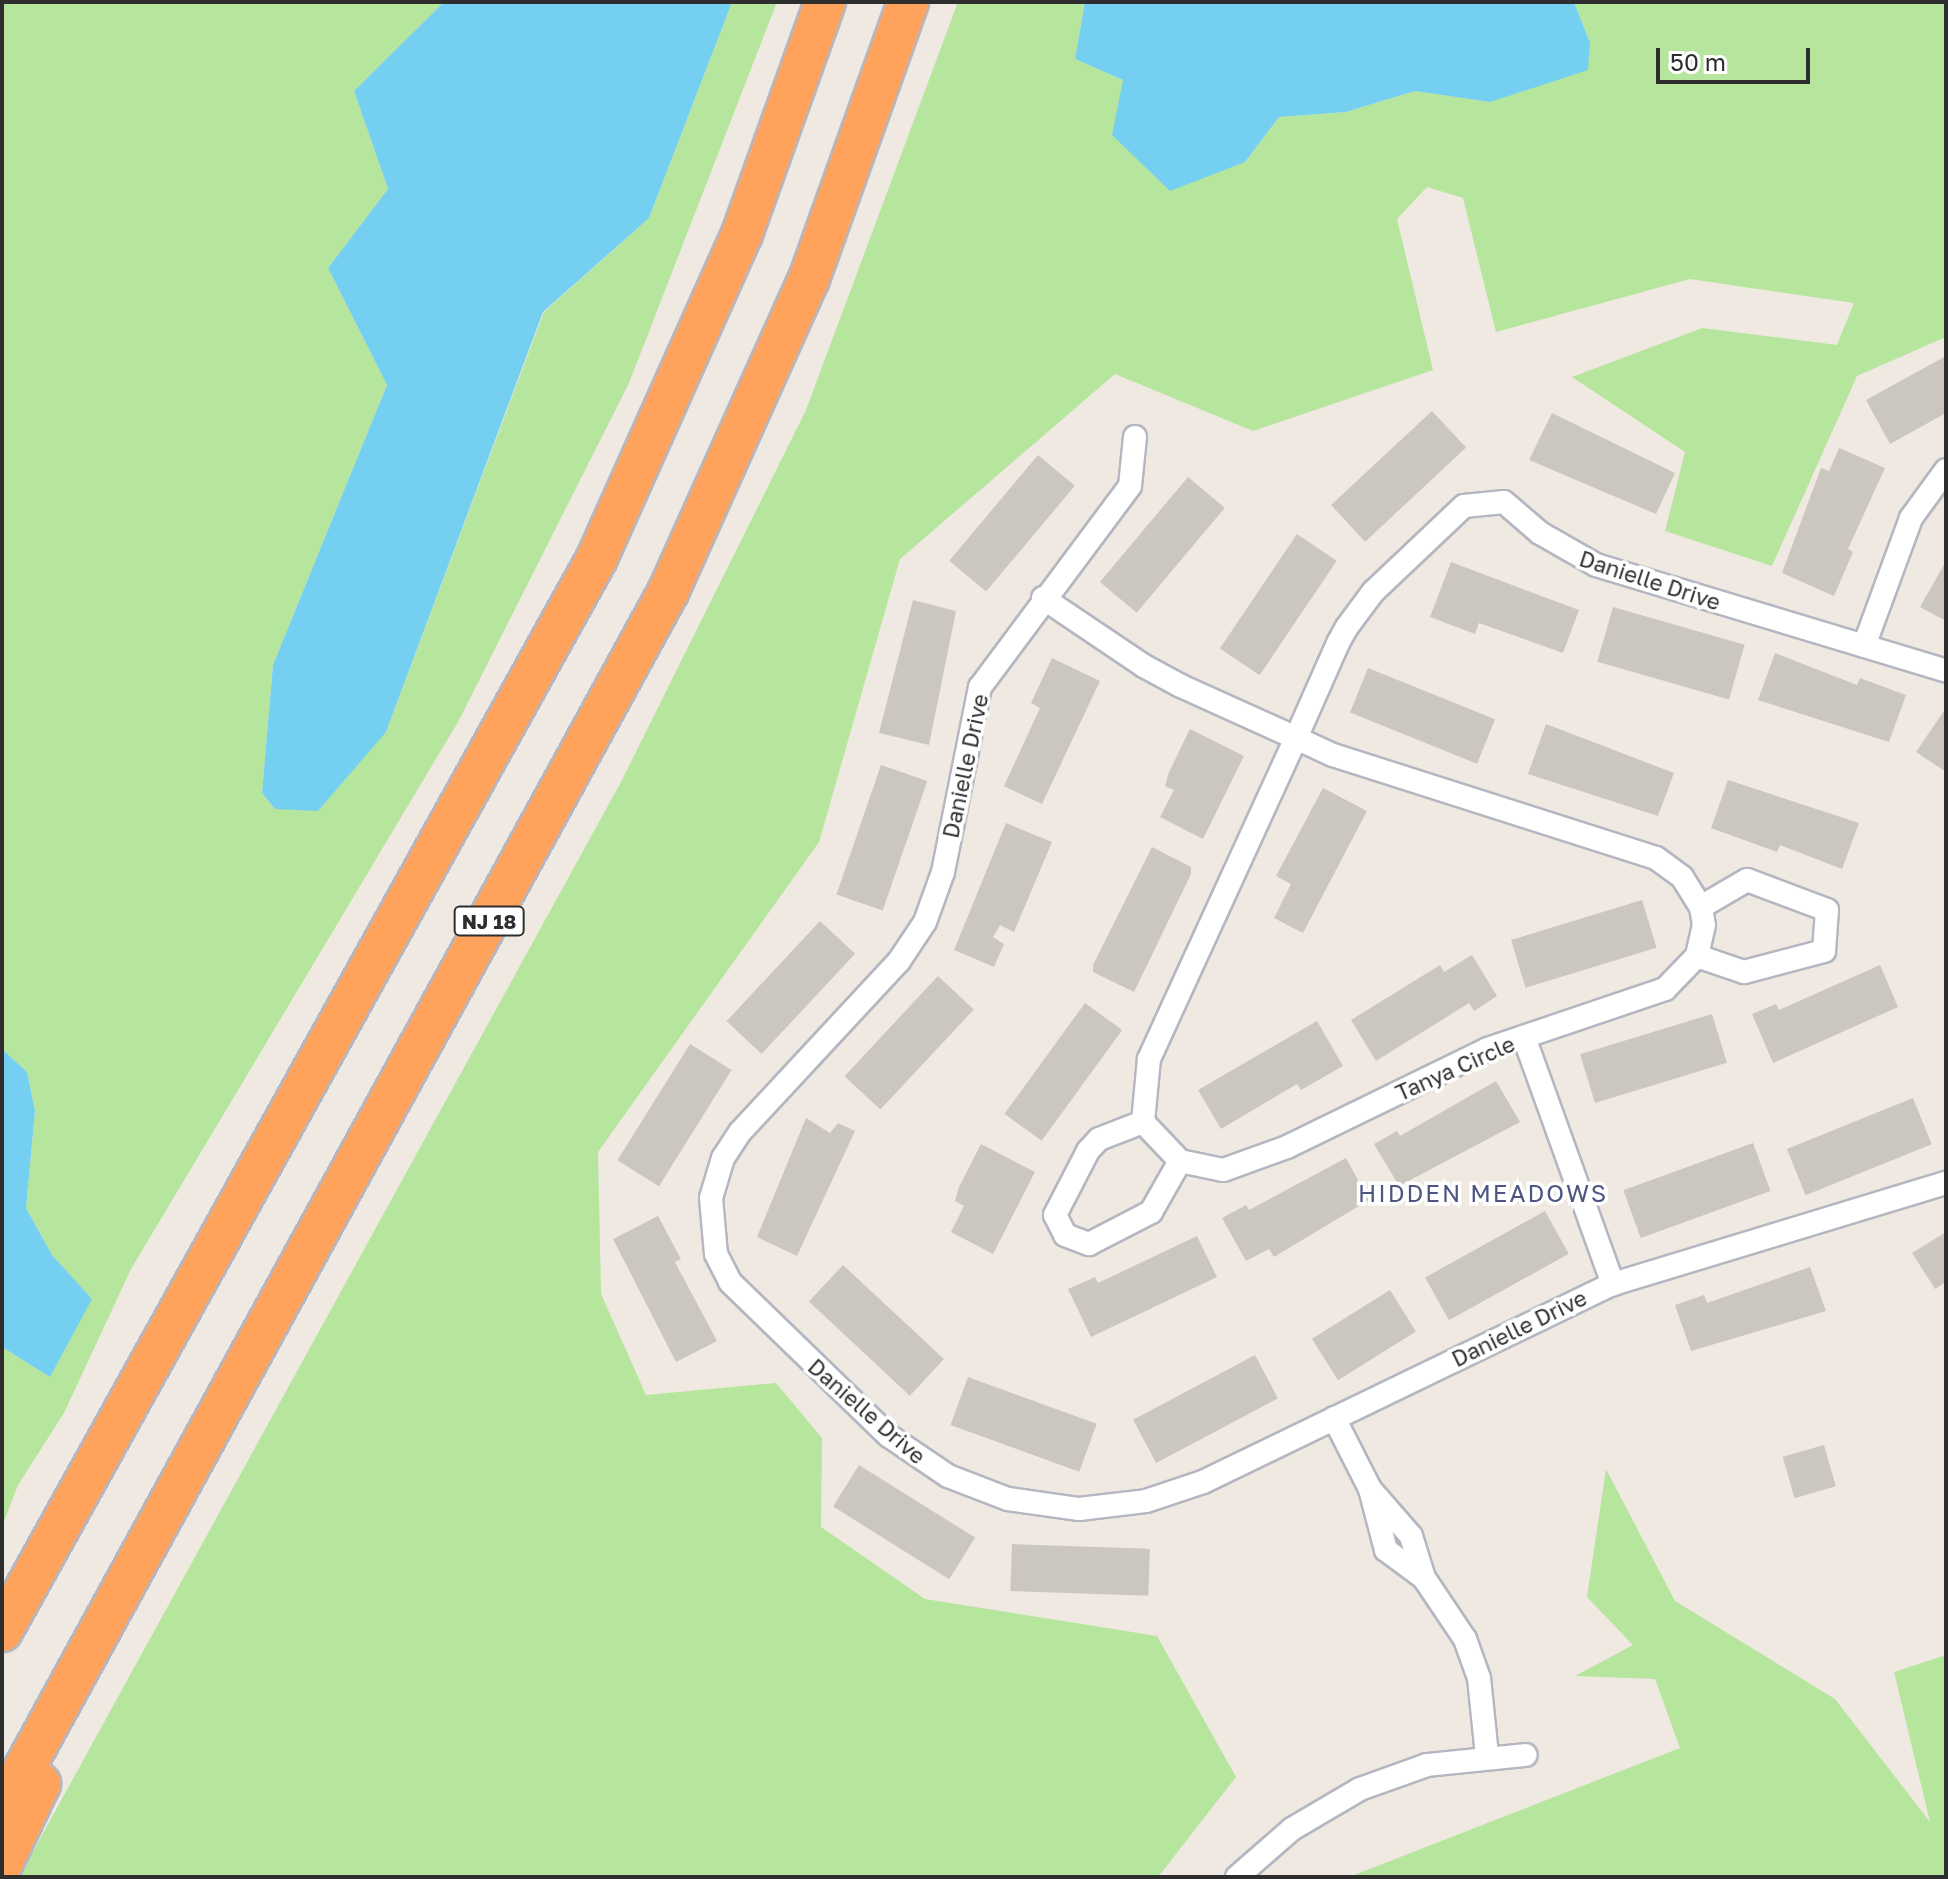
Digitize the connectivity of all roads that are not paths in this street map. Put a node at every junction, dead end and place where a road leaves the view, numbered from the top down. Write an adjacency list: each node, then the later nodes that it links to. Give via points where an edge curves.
1 (825, 2): 18 (highway, via 742,234 597,558)
2 (908, 2): 17 (highway, NJ 18, via 809,279 669,590)
3 (1135, 437): 5 (street, Danielle Drive, via 1130,486)
4 (1946, 470): 6 (street, via 1911,518)
5 (1043, 598): 8 (street, via 1144,666); 16 (street, Danielle Drive, via 980,687 943,872 925,922 899,961 730,1146 711,1198 716,1254 747,1304 889,1436 948,1476 1008,1499 1079,1509 1146,1501 1203,1482)
6 (1864, 646): 7 (street, Danielle Drive); 8 (street, Danielle Drive, via 1596,565 1540,533 1504,502 1476,501 1373,592 1338,643)
7 (1946, 671)
8 (1296, 738): 9 (street, via 1397,780 1656,858 1682,877); 12 (street, via 1149,1059)
9 (1701, 907): 10 (street, via 1704,925); 10 (street, via 1747,880 1827,910 1824,951 1744,972)
10 (1697, 956): 11 (street, Tanya Circle, via 1665,989)
11 (1524, 1037): 13 (street, Tanya Circle, via 1241,1167); 15 (street)
12 (1143, 1122): 13 (street); 13 (street, via 1099,1139 1088,1151 1055,1215 1065,1235 1089,1244 1151,1212)
13 (1180, 1161)
14 (1946, 1183): 15 (street, Danielle Drive)
15 (1613, 1284): 16 (street, Danielle Drive)
16 (1334, 1418): 20 (street, via 1370,1489 1386,1550 1424,1578 1456,1620 1475,1663)
17 (181, 1487): 21 (highway, NJ 18); 22 (highway)
18 (2, 1631)
19 (1525, 1755): 20 (street)
20 (1487, 1756): 23 (street, via 1427,1765 1360,1789 1292,1829)
21 (2, 1809)
22 (2, 1864)
23 (1237, 1877)

